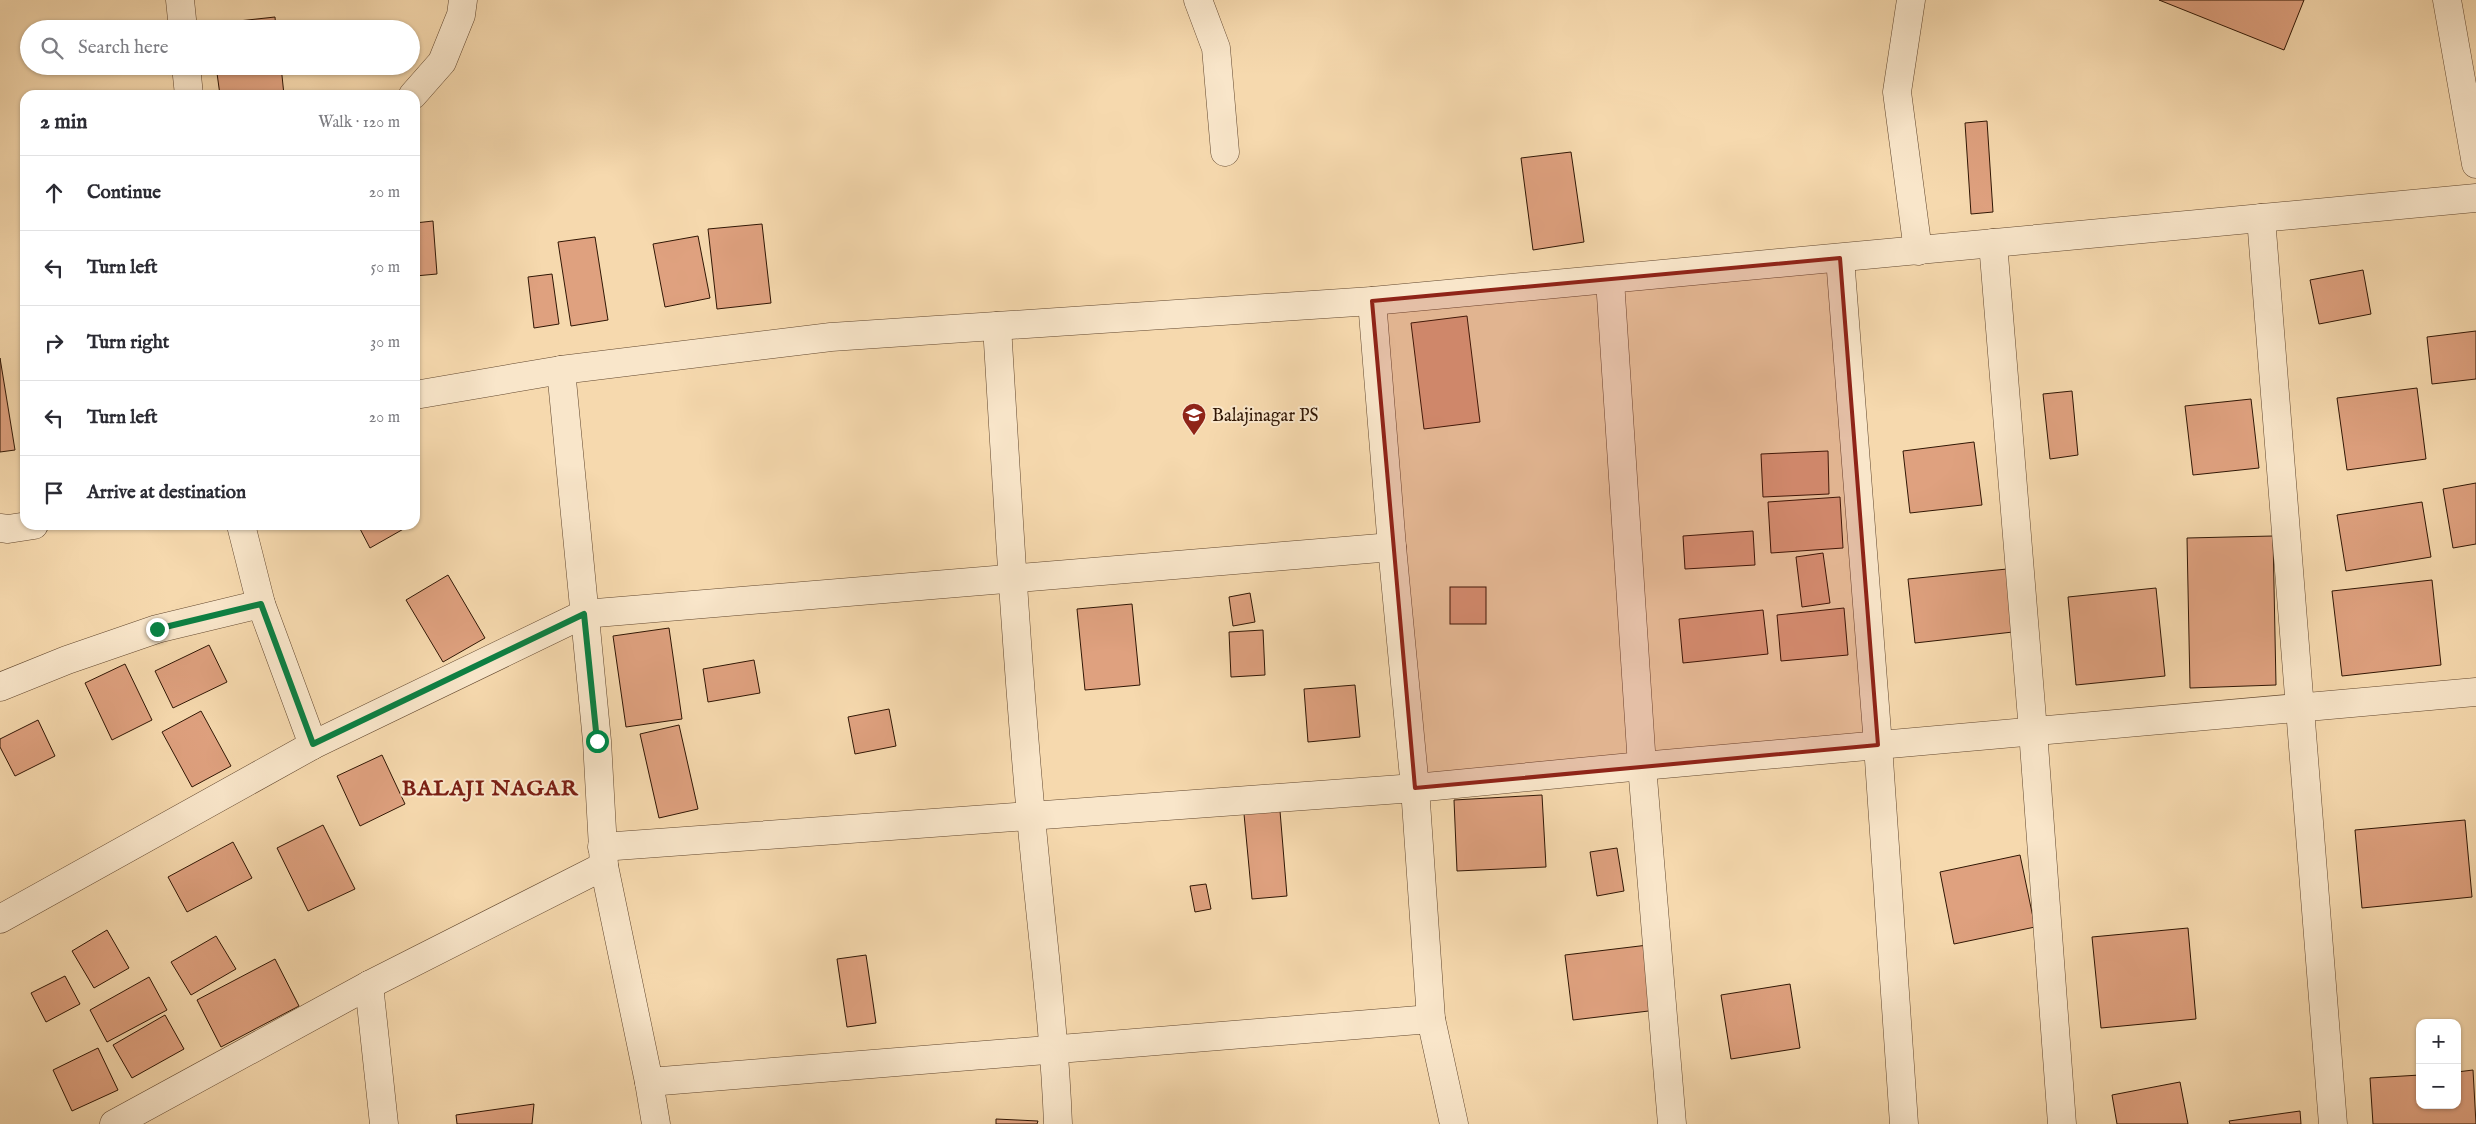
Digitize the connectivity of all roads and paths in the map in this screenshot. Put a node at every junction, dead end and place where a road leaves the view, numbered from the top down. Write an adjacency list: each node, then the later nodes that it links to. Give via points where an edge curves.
1 (180, 0): 6 (street)
2 (462, 0): 9 (street, via 462,15 442,62)
3 (1198, 0): 10 (street, via 1216,48)
4 (2447, 0): 11 (street)
5 (1904, 2): 15 (street, via 1897,92)
6 (182, 20)
7 (187, 75): 8 (street)
8 (188, 90)
9 (417, 90)
10 (1225, 152)
11 (2476, 164)
12 (2476, 198): 13 (street)
13 (2261, 218): 14 (street); 31 (street)
14 (1993, 243): 15 (street); 32 (street)
15 (1918, 250): 16 (street)
16 (1840, 258): 17 (street); 34 (street)
17 (1610, 280): 18 (street); 35 (street)
18 (1372, 301): 19 (street); 25 (street)
19 (997, 326): 20 (street, via 831,337); 26 (street)
20 (562, 370): 21 (street); 28 (street)
21 (420, 393)
22 (0, 528): 23 (street)
23 (20, 528)
24 (242, 530): 27 (street)
25 (1392, 547): 26 (street); 36 (street)
26 (1012, 580): 28 (street); 37 (street)
27 (261, 604): 29 (street, via 157,629); 33 (street)
28 (584, 614): 33 (street); 38 (street, via 597,741)
29 (0, 687)
30 (2476, 692): 31 (street)
31 (2299, 707): 32 (street); 53 (street)
32 (2034, 731): 34 (street); 52 (street)
33 (313, 744): 39 (street)
34 (1878, 745): 35 (street); 51 (street)
35 (1642, 766): 36 (street); 50 (street)
36 (1415, 788): 37 (street); 41 (street)
37 (1031, 817): 38 (street); 42 (street)
38 (603, 857): 40 (street); 43 (street)
39 (0, 919)
40 (369, 985): 44 (street); 46 (street)
41 (1431, 1019): 42 (street); 49 (street)
42 (1055, 1049): 43 (street); 48 (street)
43 (649, 1082): 47 (street)
44 (146, 1116): 45 (street)
45 (114, 1124)
46 (384, 1124)
47 (656, 1124)
48 (1058, 1124)
49 (1454, 1124)
50 (1672, 1124)
51 (1904, 1124)
52 (2062, 1124)
53 (2333, 1124)

